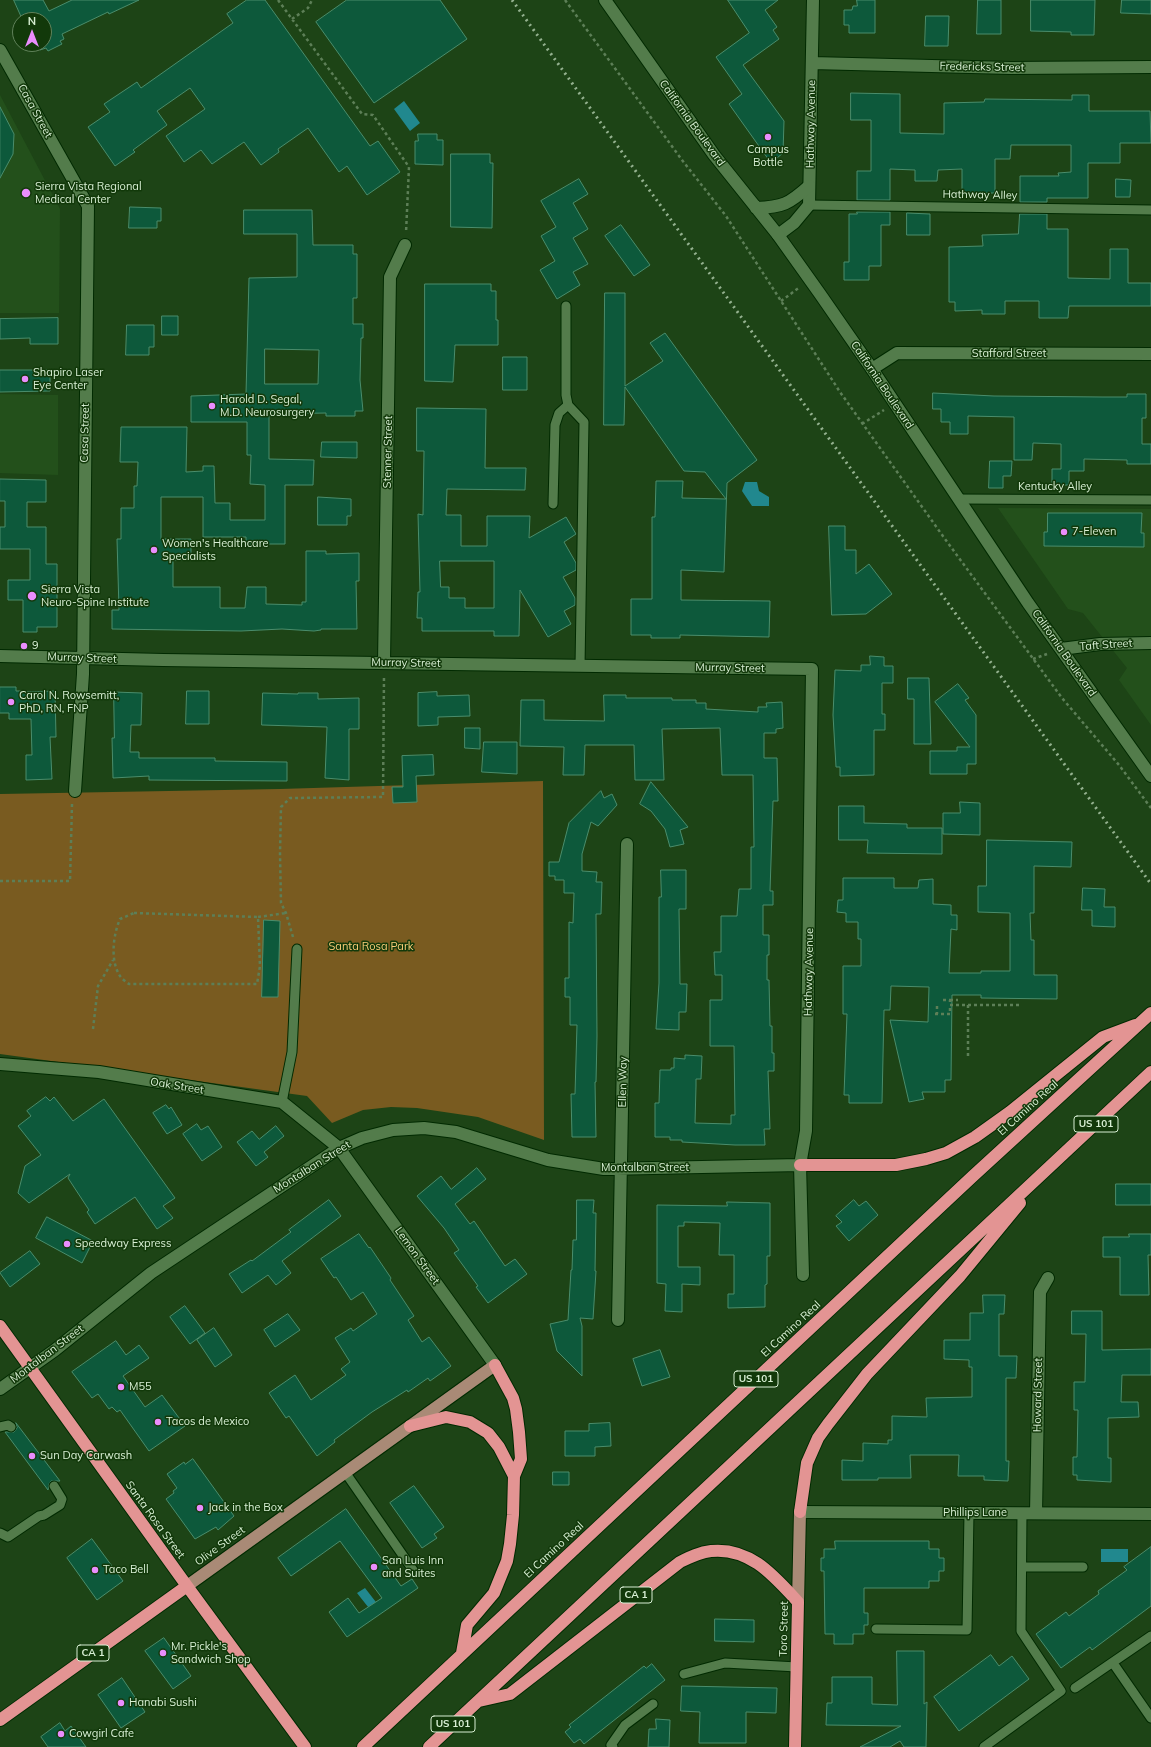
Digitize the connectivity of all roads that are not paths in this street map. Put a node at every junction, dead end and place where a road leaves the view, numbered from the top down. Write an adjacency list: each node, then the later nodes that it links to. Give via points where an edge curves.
1 (605, 0): 8 (street, California Boulevard, via 714,155)
2 (813, 0): 4 (street, Hathway Avenue)
3 (0, 50): 22 (street, Casa Street, via 88,206)
4 (812, 64): 5 (street, Fredericks Street, via 1011,68); 6 (street, Hathway Avenue)
5 (1151, 67)
6 (809, 186): 7 (street, Hathway Avenue); 8 (street, via 796,198 778,208)
7 (809, 204): 9 (lane, Hathway Alley); 10 (street, via 794,223)
8 (756, 208): 10 (street, California Boulevard)
9 (1151, 210)
10 (778, 235): 14 (street, California Boulevard)
11 (405, 245): 23 (street, Stenner Street, via 390,276)
12 (566, 306): 15 (lane)
13 (1151, 354): 14 (street, Stafford Street, via 897,353)
14 (872, 369): 16 (street, California Boulevard)
15 (568, 405): 18 (lane, via 559,413 555,425); 24 (lane, via 584,422)
16 (958, 498): 17 (lane, Kentucky Alley); 20 (street, California Boulevard)
17 (1151, 500)
18 (553, 504)
19 (1151, 643): 20 (street, Taft Street, via 1100,644)
20 (1061, 649): 26 (street, California Boulevard)
21 (0, 656): 22 (street, Murray Street)
22 (83, 658): 23 (street, Murray Street); 27 (street, Casa Street)
23 (384, 662): 24 (street, Murray Street)
24 (580, 666): 25 (street, Murray Street)
25 (812, 669): 36 (street, Hathway Avenue, via 806,1131)
26 (1151, 776)
27 (75, 791)
28 (627, 844): 37 (street, Ellen Way)
29 (297, 949): 34 (lane, via 292,1052)
30 (1151, 1013): 31 (highway, El Camino Real / US 101)
31 (1142, 1022): 36 (highway, via 1103,1037 1010,1112 946,1153 896,1165); 65 (highway, El Camino Real / US 101, via 973,1176)
32 (0, 1064): 34 (street, Oak Street, via 99,1072)
33 (1151, 1072): 38 (highway, US 101)
34 (282, 1102): 35 (street, Oak Street)
35 (339, 1148): 37 (street, Montalban Street, via 377,1133 424,1128 456,1132 548,1160 604,1169); 43 (street, Lemon Street); 44 (street, Montalban Street, via 152,1273)
36 (800, 1165): 37 (street, Montalban Street); 39 (street, Hathway Avenue)
37 (621, 1169): 41 (street, Ellen Way)
38 (1041, 1176): 52 (highway, via 982,1251 872,1369 828,1424 818,1438 807,1463); 70 (highway, US 101)
39 (803, 1275)
40 (1048, 1278): 55 (street, Howard Street, via 1040,1292)
41 (618, 1320)
42 (0, 1326): 44 (highway, Santa Rosa Street)
43 (495, 1365): 46 (main road, Olive Street); 50 (highway, via 513,1398 520,1432 521,1459)
44 (29, 1368): 45 (street, Montalban Street); 61 (highway, Santa Rosa Street)
45 (0, 1389)
46 (410, 1426): 49 (main road, Olive Street); 50 (highway, via 446,1417 470,1422 488,1433 499,1447)
47 (0, 1427): 48 (lane)
48 (10, 1427)
49 (346, 1472): 60 (lane); 61 (main road, Olive Street)
50 (514, 1476): 65 (highway, via 513,1515 507,1561 494,1592 467,1625)
51 (54, 1486): 57 (lane, via 62,1499 60,1505 8,1537)
52 (800, 1512): 53 (street, Phillips Lane); 62 (main road, Toro Street)
53 (969, 1513): 54 (street, Phillips Lane); 63 (lane, via 967,1630)
54 (1022, 1513): 55 (street, Phillips Lane); 58 (lane)
55 (1036, 1513): 56 (street, Phillips Lane)
56 (1151, 1514)
57 (0, 1533)
58 (1022, 1567): 59 (lane); 79 (lane, via 1021,1631 1061,1691)
59 (1083, 1567)
60 (413, 1570)
61 (186, 1586): 73 (highway, Olive Street / CA 1); 74 (highway, Santa Rosa Street)
62 (798, 1602): 67 (highway, Toro Street); 70 (highway, CA 1, via 760,1564 746,1556 712,1551 697,1554 680,1562 510,1694)
63 (876, 1629)
64 (1151, 1636): 66 (lane)
65 (462, 1653): 75 (highway, El Camino Real / US 101)
66 (1113, 1663): 69 (lane); 72 (lane)
67 (797, 1667): 68 (lane, via 725,1663); 78 (highway, Toro Street)
68 (684, 1674)
69 (1075, 1688)
70 (478, 1702): 76 (highway, US 101)
71 (653, 1704): 77 (lane, via 625,1725 611,1745)
72 (1151, 1718)
73 (0, 1720)
74 (305, 1747)
75 (363, 1747)
76 (429, 1747)
77 (613, 1747)
78 (795, 1747)
79 (984, 1747)

